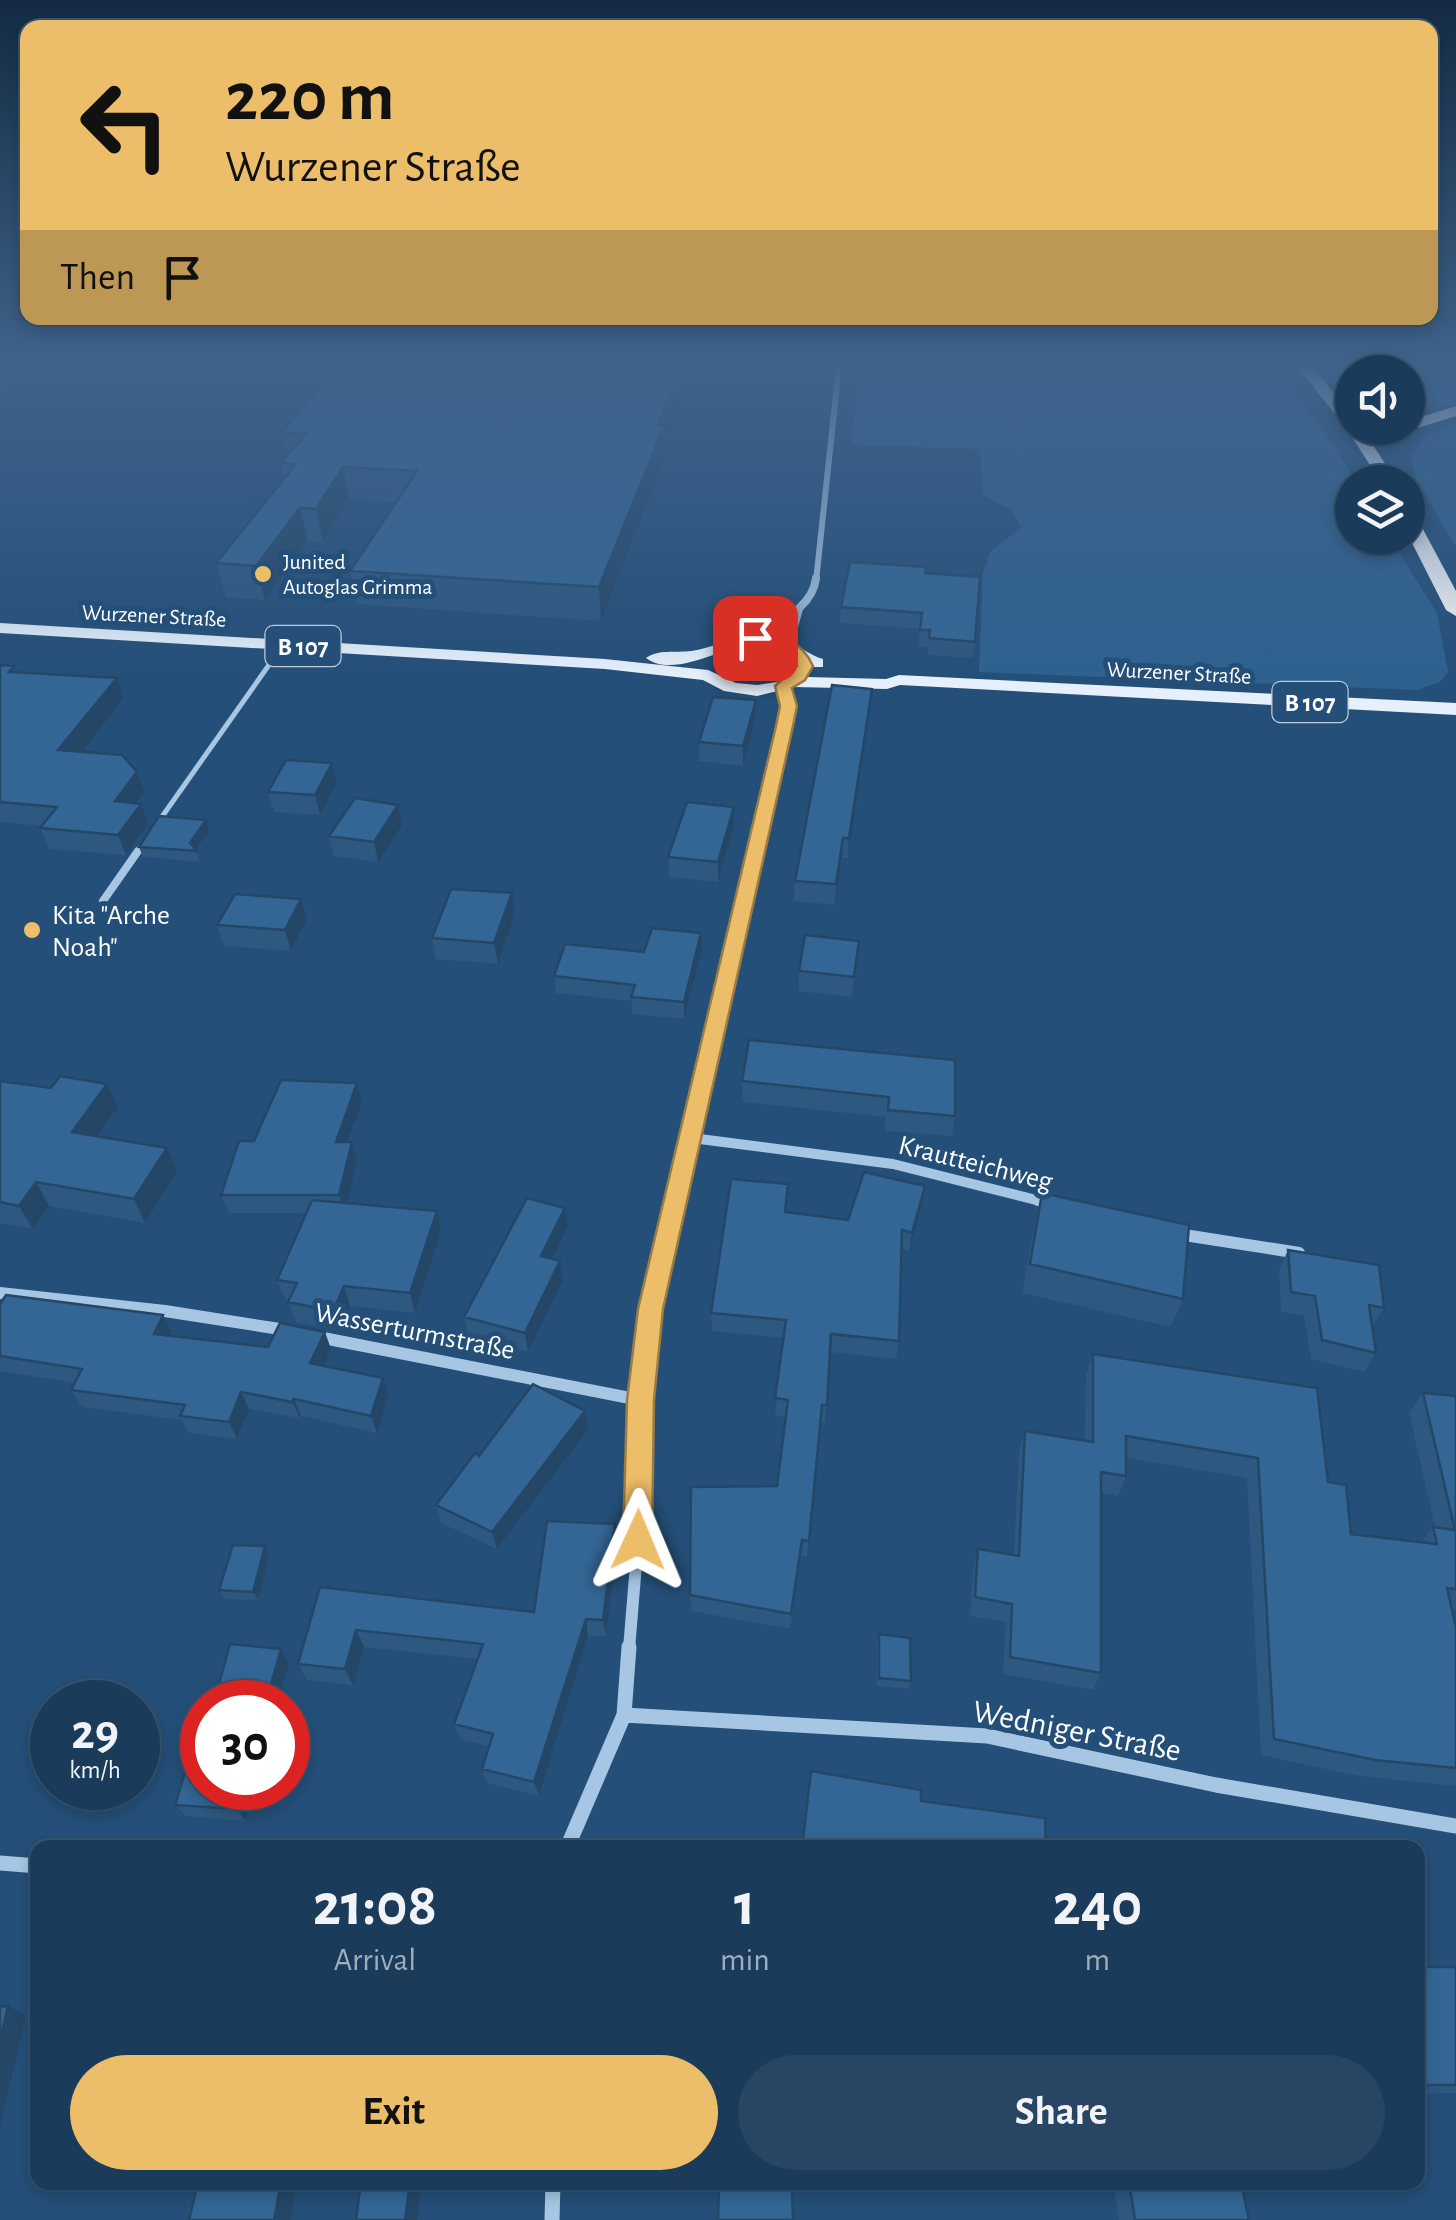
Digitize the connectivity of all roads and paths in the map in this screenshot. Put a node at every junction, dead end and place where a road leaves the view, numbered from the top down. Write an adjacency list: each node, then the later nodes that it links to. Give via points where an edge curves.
1 (828, 470): 3 (street, via 815,587)
2 (1425, 551): 4 (highway)
3 (799, 609): 6 (street); 8 (street)
4 (1456, 610)
5 (1, 629): 7 (main road, Wurzener Straße / B 107)
6 (755, 638): 8 (main road); 9 (main road, Wurzener Straße / B 107, via 726,642)
7 (283, 645): 11 (main road, Wurzener Straße / B 107); 16 (lane)
8 (789, 646): 10 (main road)
9 (706, 654): 11 (main road, Wurzener Straße / B 107); 12 (main road)
10 (804, 661): 13 (main road, Wurzener Straße / B 107); 14 (main road, via 804,670)
11 (605, 664): 12 (main road, Wurzener Straße / B 107)
12 (708, 675): 14 (main road, Wurzener Straße / B 107, via 740,690)
13 (899, 680): 14 (main road, Wurzener Straße / B 107); 15 (main road, Wurzener Straße / B 107)
14 (788, 684): 17 (street)
15 (1456, 709)
16 (103, 901)
17 (692, 1138): 18 (street, Krautteichweg, via 893,1164); 24 (street, via 650,1309)
18 (1058, 1205)
19 (1168, 1233): 20 (street)
20 (1309, 1254)
21 (0, 1293): 22 (street, Wasserturmstraße)
22 (294, 1332)
23 (312, 1335): 24 (street, Wasserturmstraße)
24 (640, 1400): 25 (street, via 638,1540)
25 (624, 1715): 26 (street, Wedniger Straße, via 987,1736); 27 (street)
26 (1456, 1826)
27 (570, 1840)
28 (0, 1863): 29 (street)
29 (30, 1865)
30 (553, 2190): 31 (street)
31 (552, 2220)

